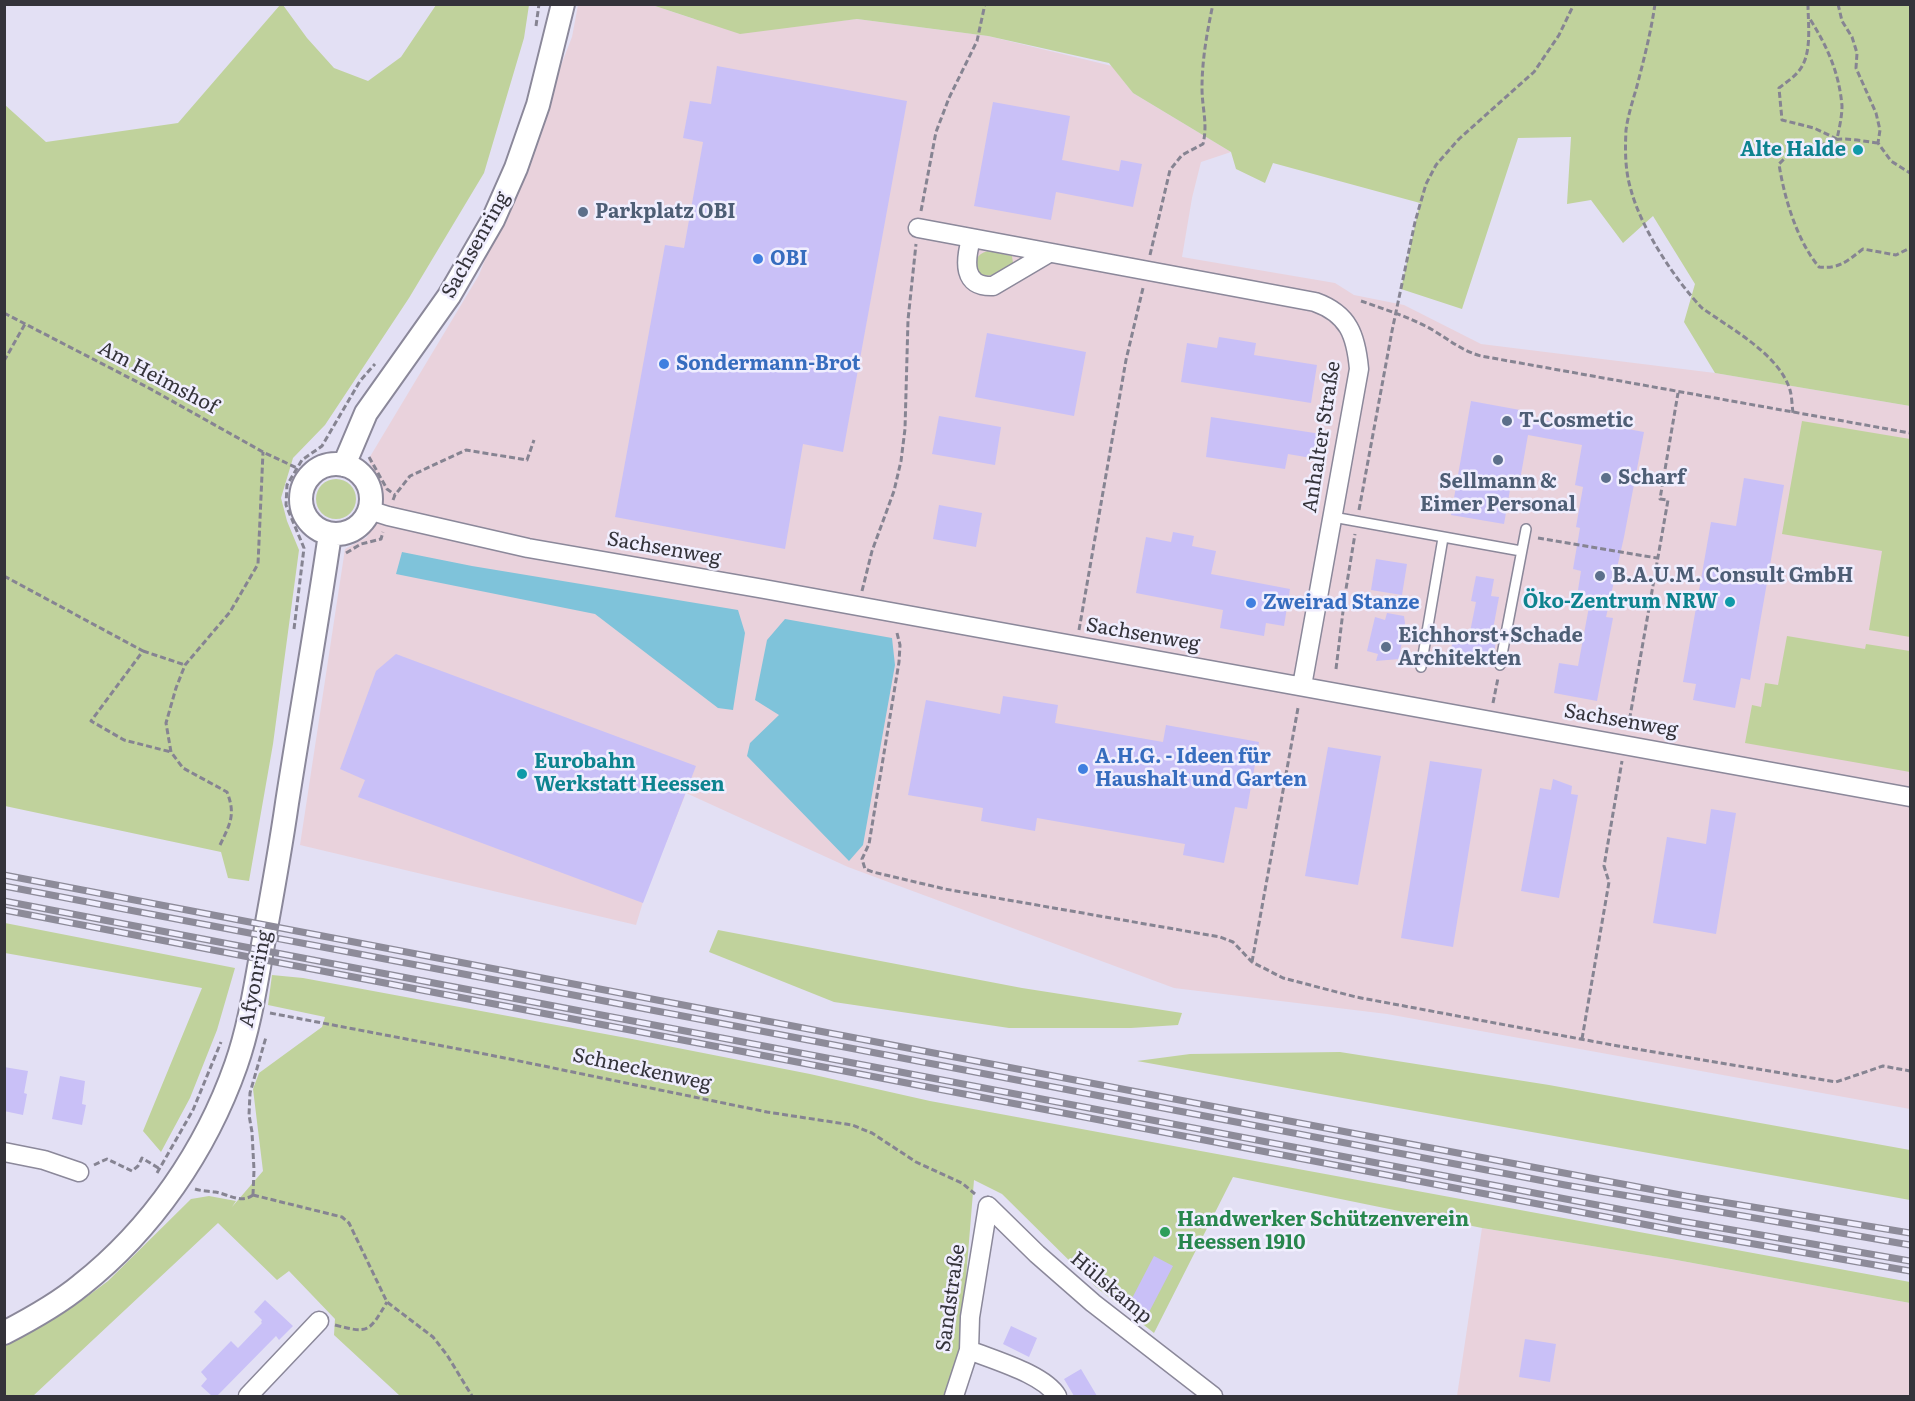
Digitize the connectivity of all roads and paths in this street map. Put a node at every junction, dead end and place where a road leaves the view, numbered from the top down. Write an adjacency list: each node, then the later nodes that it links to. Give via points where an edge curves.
1 (563, 4): 27 (street, Sachsenring, via 538,105 493,220 449,296 366,413)
2 (985, 4): 12 (path, via 977,41 936,132)
3 (1213, 4): 16 (path, via 1202,70 1206,130 1203,144 1182,155 1170,170)
4 (1574, 4): 19 (path, via 1534,72 1459,139 1432,172 1415,222)
5 (1655, 4): 23 (path, via 1626,129 1627,168 1635,205 1665,261 1694,299 1778,367 1791,391)
6 (1808, 4): 8 (path)
7 (1838, 4): 10 (path, via 1857,53 1856,68 1876,113)
8 (1808, 16): 9 (path, via 1825,42 1834,68 1842,108); 9 (path, via 1805,61 1799,72 1779,88 1782,120)
9 (1837, 139): 10 (path); 14 (path, via 1797,156 1787,156 1779,164 1808,254 1819,267 1832,268 1863,249 1896,255)
10 (1878, 143): 11 (path, via 1891,161)
11 (1911, 172)
12 (918, 228): 13 (street, Anhalter Straße); 39 (path, via 908,320 906,429 894,491 872,551)
13 (971, 239): 15 (street, Anhalter Straße); 15 (street, via 966,265 969,275 984,286 993,286)
14 (1911, 248)
15 (1049, 253): 16 (street, Anhalter Straße)
16 (1147, 271): 31 (street, Anhalter Straße, via 1315,302 1328,306 1347,323 1354,336 1359,369); 41 (path, via 1126,360)
17 (1361, 301): 19 (path)
18 (4, 313): 20 (path, Am Heimshof)
19 (1396, 314): 22 (path, via 1481,356); 32 (path)
20 (25, 324): 21 (path); 26 (path, Am Heimshof)
21 (5, 359)
22 (1678, 393): 23 (path); 37 (path, via 1660,499 1668,500)
23 (1793, 413): 24 (path)
24 (1911, 434)
25 (534, 440): 29 (path, via 527,460 466,450 410,476)
26 (263, 452): 28 (path, Am Heimshof); 43 (path, via 258,564 230,612)
27 (344, 465): 30 (street, via 361,474); 35 (street, via 317,469 301,492 302,510)
28 (297, 468)
29 (395, 495)
30 (378, 513): 35 (street); 35 (path, via 381,539 361,544 343,555); 39 (street, Sachsenweg, via 528,548)
31 (1333, 516): 32 (lane); 47 (street, Anhalter Straße)
32 (1357, 521): 34 (lane); 46 (path)
33 (1525, 532): 36 (lane); 37 (path)
34 (1443, 538): 36 (lane); 45 (lane)
35 (328, 543): 55 (street, Afyonring, via 279,857)
36 (1521, 551): 44 (lane)
37 (1657, 558): 50 (path)
38 (4, 576): 42 (path)
39 (859, 607): 41 (street, Sachsenweg)
40 (897, 633): 54 (path, via 899,662 869,844 862,859 865,869 945,889 1220,937 1233,942)
41 (1077, 646): 47 (street, Sachsenweg)
42 (143, 651): 43 (path); 51 (path, via 91,720 124,740)
43 (185, 665): 51 (path, via 166,723)
44 (1500, 665): 48 (path)
45 (1421, 667)
46 (1336, 669)
47 (1302, 686): 50 (street, Sachsenweg)
48 (1493, 703)
49 (1299, 708): 54 (path)
50 (1625, 745): 52 (street, Sachsenweg); 57 (path, via 1604,866 1609,882)
51 (171, 752): 53 (path, via 183,768 227,792 232,805 231,821)
52 (1911, 797)
53 (220, 845)
54 (1252, 962): 57 (path, via 1282,978 1356,997)
55 (263, 1015): 61 (street, Afyonring); 63 (path, Schneckenweg, via 852,1125 962,1183)
56 (267, 1033): 62 (path, via 250,1093)
57 (1582, 1039): 58 (path, via 1836,1082 1883,1066)
58 (1911, 1071)
59 (4, 1152): 60 (street)
60 (79, 1172): 61 (path, via 107,1159 132,1171 142,1158)
61 (179, 1180): 62 (path, via 197,1191 240,1199); 66 (street, Afyonring, via 121,1250 81,1286)
62 (253, 1195): 64 (path, via 349,1222)
63 (987, 1206): 67 (street, Sandstraße, via 970,1317); 72 (street, Hülskamp, via 1093,1303)
64 (387, 1302): 65 (path, via 373,1325 364,1330); 69 (path, via 433,1337)
65 (320, 1321): 68 (street)
66 (4, 1333)
67 (969, 1350): 70 (street, Sandstraße); 71 (street, via 1033,1376)
68 (248, 1396)
69 (472, 1396)
70 (954, 1396)
71 (1057, 1396)
72 (1213, 1396)

